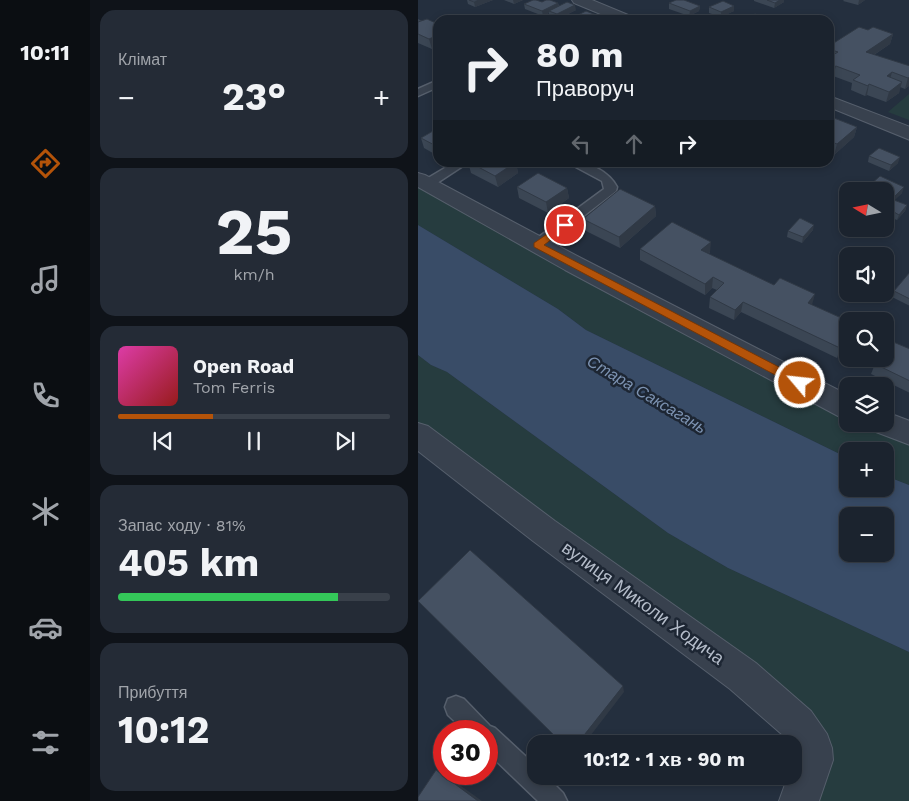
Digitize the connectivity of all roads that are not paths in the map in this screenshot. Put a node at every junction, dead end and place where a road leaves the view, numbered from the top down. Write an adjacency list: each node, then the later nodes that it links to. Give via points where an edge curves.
1 (579, 0): 2 (street)
2 (616, 15)
3 (433, 86): 4 (lane)
4 (418, 93)
5 (834, 104): 6 (street)
6 (910, 134)
7 (454, 167): 9 (lane)
8 (584, 167): 10 (lane, via 607,179 610,190)
9 (423, 182): 10 (street)
10 (537, 245): 11 (street)
11 (839, 403)
12 (894, 427): 13 (street)
13 (910, 433)
14 (418, 435): 19 (street, вулиця Миколи Ходича, via 743,676 798,724 813,748 811,769)
15 (456, 707): 16 (lane)
16 (470, 720)
17 (498, 747): 18 (lane)
18 (555, 801)
19 (800, 801)

